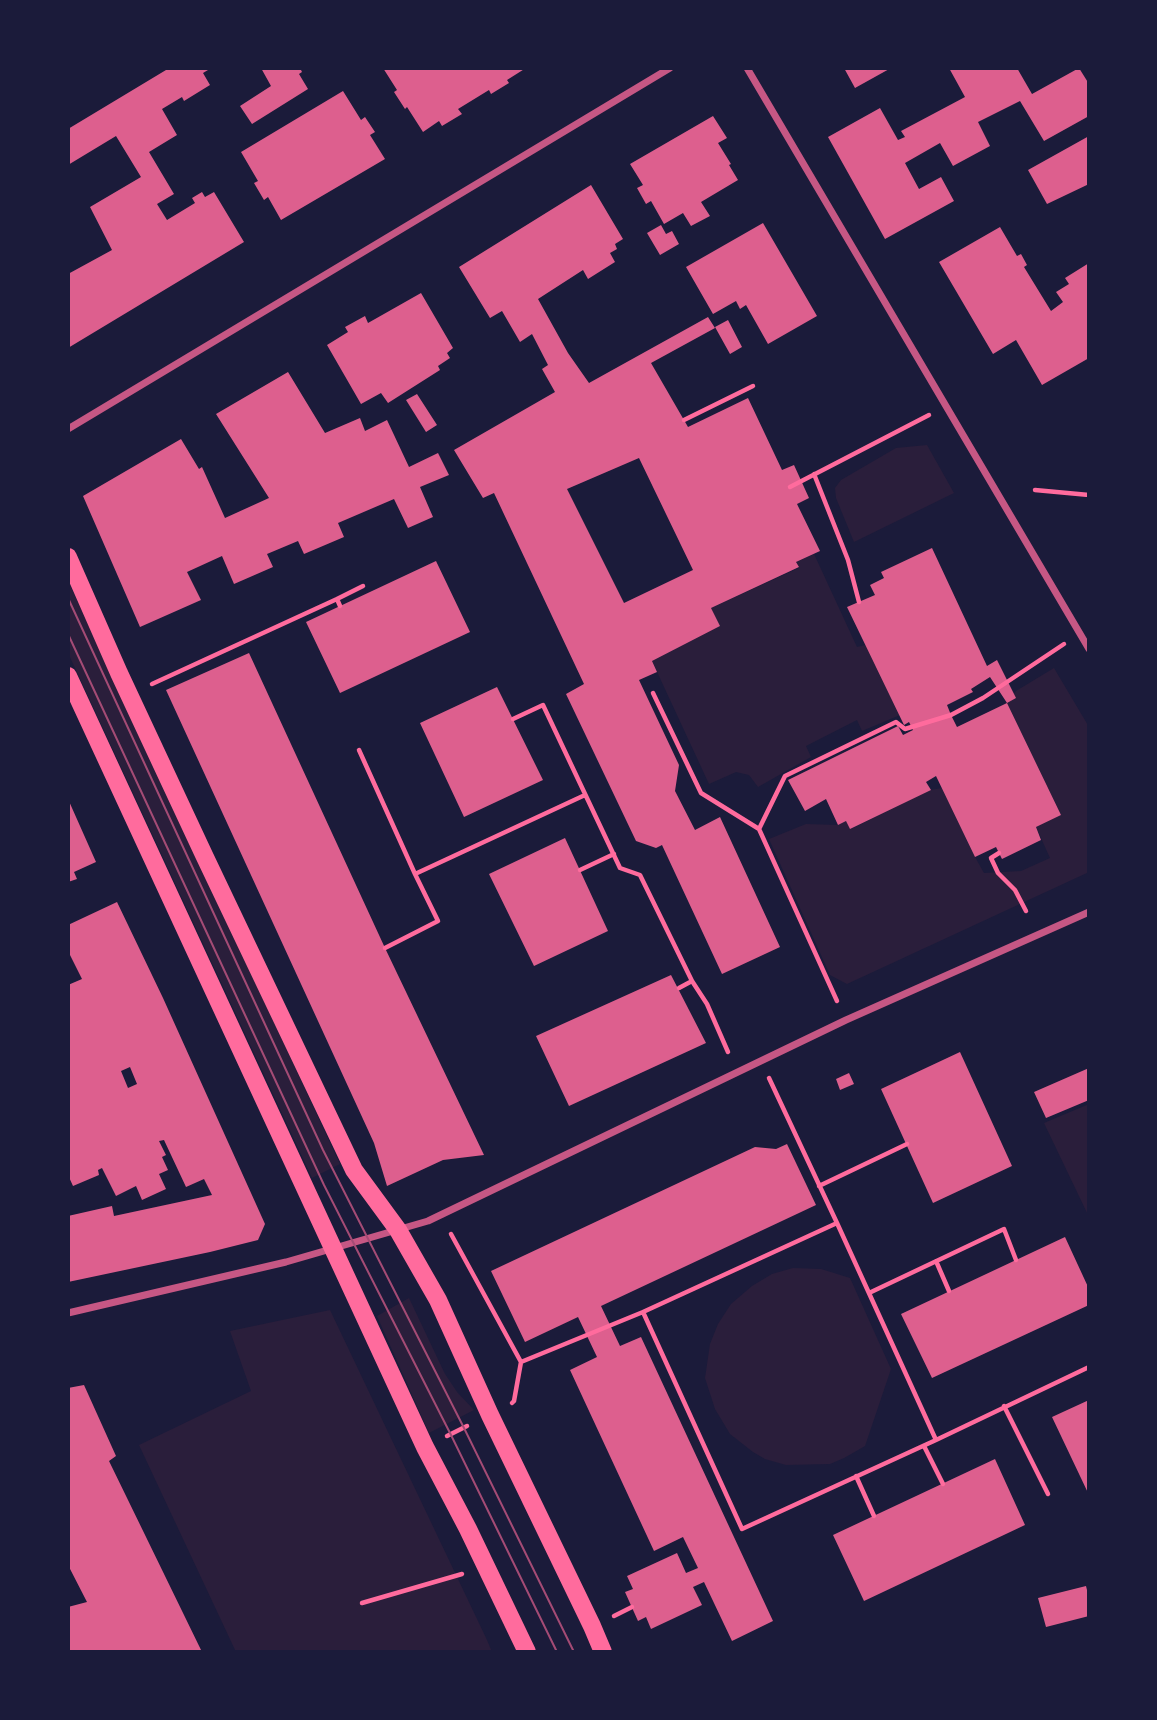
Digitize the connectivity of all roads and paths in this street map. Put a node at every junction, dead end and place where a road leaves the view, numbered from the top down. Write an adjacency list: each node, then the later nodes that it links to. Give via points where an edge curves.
1 (670, 68): 6 (street)
2 (747, 68): 4 (street)
3 (753, 386): 5 (path)
4 (947, 407): 7 (path); 16 (street)
5 (684, 420)
6 (68, 429)
7 (814, 474): 8 (path); 14 (path)
8 (790, 486)
9 (1035, 490): 10 (path)
10 (1089, 495)
11 (68, 557): 20 (main road)
12 (363, 586): 13 (path)
13 (337, 598): 15 (path); 20 (path)
14 (859, 602)
15 (340, 606)
16 (1081, 634): 17 (street); 24 (path, via 951,715 905,729 896,722 785,776)
17 (1089, 649)
18 (68, 676): 42 (main road)
19 (653, 693): 24 (path, via 701,793)
20 (129, 694): 41 (main road, via 354,1170)
21 (513, 719): 23 (path, via 543,705)
22 (359, 750): 28 (path)
23 (586, 795): 26 (path); 28 (path)
24 (759, 829): 34 (path)
25 (999, 853): 29 (path, via 991,858)
26 (614, 854): 27 (path); 32 (path, via 620,868 640,875)
27 (580, 870)
28 (415, 874): 31 (path, via 438,920)
29 (1026, 911)
30 (1089, 912): 34 (street)
31 (385, 948)
32 (692, 981): 33 (path); 36 (path)
33 (679, 988)
34 (846, 1020): 35 (street)
35 (762, 1061): 36 (street); 38 (path)
36 (737, 1072): 39 (street)
37 (907, 1144): 38 (path)
38 (819, 1186): 40 (path)
39 (441, 1215): 41 (street); 49 (path)
40 (836, 1223): 46 (path); 47 (path)
41 (398, 1230): 42 (street); 52 (main road, via 438,1300)
42 (334, 1247): 48 (street); 55 (main road)
43 (1016, 1260): 44 (path, via 1004,1229)
44 (936, 1261): 45 (path); 46 (path)
45 (949, 1292)
46 (869, 1293): 53 (path)
47 (643, 1312): 49 (path); 56 (path, via 742,1529)
48 (68, 1313)
49 (522, 1362): 52 (path, via 514,1402)
50 (1089, 1367): 51 (path)
51 (1004, 1406): 53 (path); 58 (path)
52 (490, 1415): 55 (path); 63 (main road)
53 (936, 1440): 54 (path)
54 (924, 1446): 56 (path); 57 (path)
55 (425, 1447): 60 (main road)
56 (856, 1476): 59 (path)
57 (943, 1484)
58 (1048, 1494)
59 (874, 1516)
60 (485, 1567): 61 (path); 62 (main road)
61 (362, 1603)
62 (527, 1652)
63 (603, 1652)

